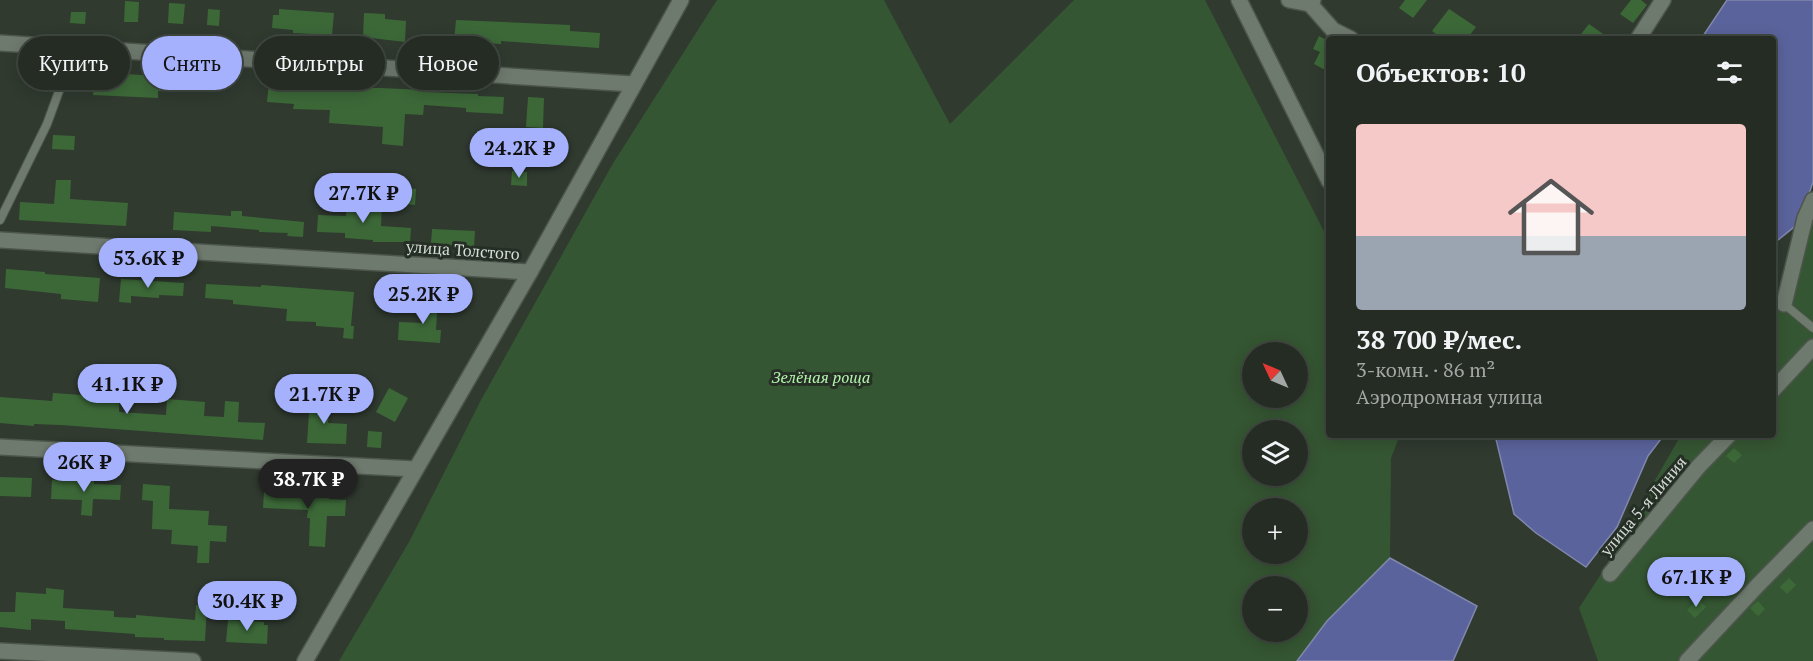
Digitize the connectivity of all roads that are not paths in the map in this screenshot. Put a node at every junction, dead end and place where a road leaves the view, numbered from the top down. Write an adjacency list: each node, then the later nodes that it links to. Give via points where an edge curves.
1 (681, 0): 11 (street)
2 (1239, 0): 13 (street)
3 (1289, 0): 5 (street)
4 (1663, 0): 7 (street)
5 (1312, 2): 6 (street, via 1333,30)
6 (1345, 36)
7 (1640, 36)
8 (0, 43): 9 (street)
9 (18, 44)
10 (130, 52): 11 (street)
11 (633, 84): 17 (street)
12 (59, 90): 15 (lane)
13 (1326, 175)
14 (1813, 200): 18 (street)
15 (0, 220)
16 (0, 240): 17 (street, улица Толстого)
17 (530, 272): 24 (street)
18 (1784, 304): 19 (lane)
19 (1813, 328)
20 (1813, 347): 21 (street)
21 (1776, 387)
22 (1726, 438): 26 (street, улица 5-я Линия)
23 (0, 447): 24 (street)
24 (415, 469): 29 (street)
25 (1813, 529): 30 (street)
26 (1610, 574)
27 (0, 651): 28 (street)
28 (194, 661)
29 (305, 661)
30 (1687, 661)

